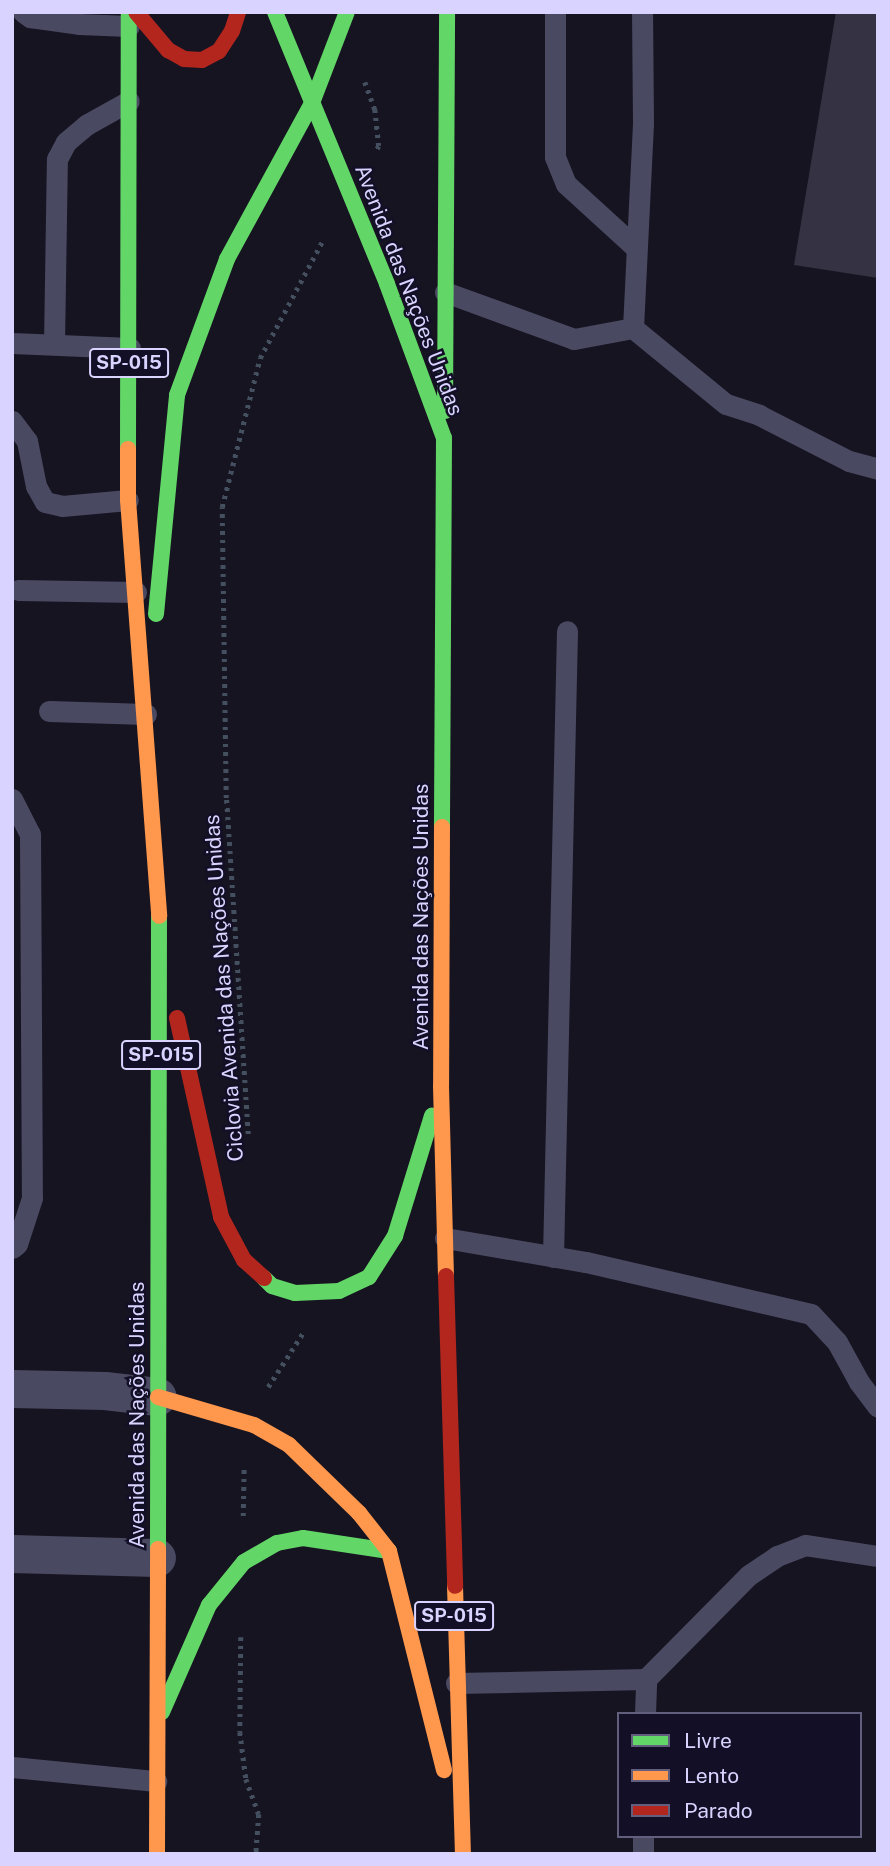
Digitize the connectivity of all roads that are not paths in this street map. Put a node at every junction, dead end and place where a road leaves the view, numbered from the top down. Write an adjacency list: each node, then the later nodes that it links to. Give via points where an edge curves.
1 (23, 12): 8 (lane, via 79,24)
2 (237, 12): 8 (highway, via 219,51 202,60 184,59 168,50)
3 (275, 12): 10 (highway, Avenida das Nações Unidas / SP-015)
4 (347, 12): 10 (highway)
5 (447, 12): 12 (highway)
6 (555, 12): 11 (lane, via 555,157 566,184)
7 (642, 12): 11 (lane, via 643,123)
8 (131, 17): 9 (highway, Avenida das Nações Unidas / SP-015)
9 (129, 101): 15 (lane, via 86,125 66,142 57,159); 16 (highway, Avenida das Nações Unidas / SP-015)
10 (312, 103): 18 (highway, Avenida das Nações Unidas / SP-015); 25 (highway, via 227,259 177,395)
11 (636, 248): 13 (lane)
12 (445, 292): 13 (lane, via 574,339); 18 (highway)
13 (633, 328): 19 (lane, via 726,404 759,415 849,461)
14 (12, 343): 15 (lane)
15 (54, 344): 16 (lane)
16 (130, 348): 20 (highway, Avenida das Nações Unidas / SP-015)
17 (12, 421): 20 (lane, via 27,440 36,486 45,502 62,506)
18 (444, 438): 28 (highway, Avenida das Nações Unidas / SP-015)
19 (878, 469)
20 (128, 500): 22 (highway, Avenida das Nações Unidas / SP-015)
21 (18, 590): 22 (lane)
22 (136, 592): 25 (highway, Avenida das Nações Unidas / SP-015)
23 (567, 631): 31 (lane)
24 (49, 711): 25 (lane)
25 (146, 714): 27 (highway, Avenida das Nações Unidas / SP-015)
26 (12, 799): 30 (lane, via 30,834 33,1198)
27 (161, 944): 28 (highway, via 221,1217 244,1260 272,1286 295,1293 339,1291 369,1277 394,1236); 33 (highway, Avenida das Nações Unidas / SP-015)
28 (441, 1086): 29 (highway, Avenida das Nações Unidas / SP-015)
29 (445, 1238): 31 (lane); 40 (highway, Avenida das Nações Unidas / SP-015)
30 (12, 1248)
31 (553, 1257): 34 (lane, via 811,1314 838,1342)
32 (12, 1389): 33 (street)
33 (158, 1397): 35 (highway, via 254,1425 289,1445 322,1474); 38 (highway, Avenida das Nações Unidas / SP-015)
34 (878, 1407)
35 (389, 1550): 42 (highway, via 303,1538 277,1543 244,1562 209,1605); 45 (highway)
36 (12, 1554): 38 (street)
37 (878, 1556): 39 (lane, via 805,1545 776,1556 749,1575)
38 (157, 1559): 42 (highway, Avenida das Nações Unidas / SP-015)
39 (646, 1679): 40 (lane); 41 (lane)
40 (456, 1683): 45 (highway, Avenida das Nações Unidas / SP-015)
41 (645, 1712)
42 (156, 1726): 44 (highway, Avenida das Nações Unidas / SP-015)
43 (12, 1767): 44 (lane)
44 (156, 1781): 46 (highway, Avenida das Nações Unidas / SP-015)
45 (463, 1847)
46 (157, 1854)

